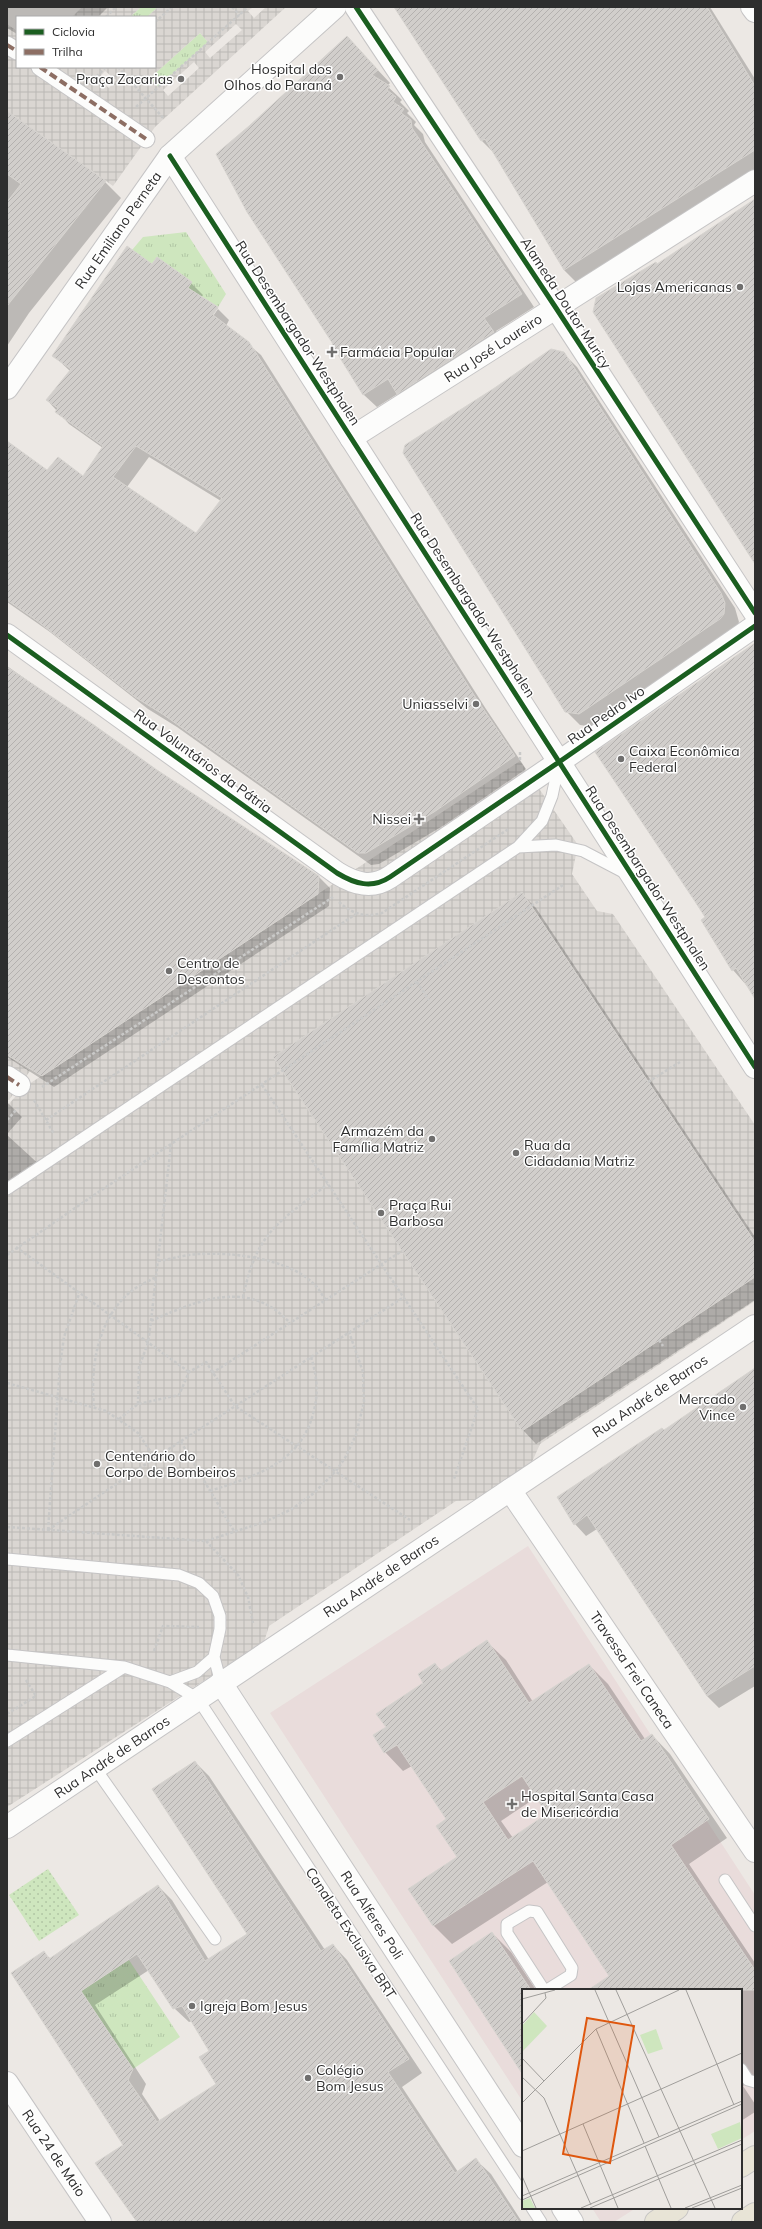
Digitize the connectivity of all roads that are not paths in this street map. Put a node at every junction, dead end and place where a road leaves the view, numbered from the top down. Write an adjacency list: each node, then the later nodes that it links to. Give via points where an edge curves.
1 (335, 7): 9 (street, Rua Emiliano Perneta)
2 (356, 7): 11 (street, Alameda Doutor Muricy)
3 (752, 7): 4 (street)
4 (755, 11)
5 (7, 45): 6 (street)
6 (16, 50)
7 (41, 68): 8 (street)
8 (146, 139)
9 (170, 156): 12 (street, Rua Emiliano Perneta); 13 (street, Rua Desembargador Westphalen)
10 (755, 181): 11 (street, Rua José Loureiro)
11 (556, 308): 13 (street, Rua José Loureiro); 14 (street, Alameda Doutor Muricy)
12 (7, 388)
13 (351, 438): 17 (street, Rua Desembargador Westphalen)
14 (755, 613)
15 (755, 626): 17 (street, Rua Pedro Ivo)
16 (7, 635): 19 (street, Rua Voluntários da Pátria, via 351,882 369,885 380,883)
17 (559, 762): 18 (lane, via 552,796 542,821); 19 (street, Rua Pedro Ivo); 20 (street, Rua Desembargador Westphalen)
18 (518, 847): 20 (lane, via 556,845 576,850); 22 (lane)
19 (390, 877)
20 (633, 877): 21 (street, Rua Desembargador Westphalen)
21 (755, 1067)
22 (7, 1189)
23 (755, 1326): 24 (street, Rua André de Barros)
24 (510, 1490): 30 (street, Rua André de Barros); 35 (street, Travessa Frei Caneca)
25 (7, 1559): 27 (lane, via 179,1575 199,1583 213,1596 220,1616)
26 (7, 1655): 28 (lane, Canaleta Exclusiva BRT)
27 (214, 1657): 29 (lane, via 197,1672); 30 (lane)
28 (124, 1667): 29 (lane, Canaleta Exclusiva BRT); 32 (lane)
29 (170, 1682): 31 (lane, Canaleta Exclusiva BRT)
30 (221, 1683): 31 (street, Rua André de Barros); 44 (street, Rua Alferes Poli)
31 (198, 1699): 33 (street, Rua André de Barros); 49 (lane, Canaleta Exclusiva BRT)
32 (7, 1742)
33 (95, 1768): 34 (street, Rua André de Barros); 38 (lane)
34 (7, 1827)
35 (755, 1851)
36 (725, 1880): 37 (lane)
37 (755, 1926)
38 (215, 1939)
39 (544, 1989): 40 (lane, via 507,1933 507,1924 529,1911 536,1912 572,1968 571,1975)
40 (547, 1989)
41 (742, 2071): 42 (lane, via 748,2080)
42 (755, 2082)
43 (7, 2083): 54 (street, Rua 24 de Maio)
44 (522, 2144)
45 (755, 2157): 46 (main road)
46 (742, 2165)
47 (742, 2170): 48 (main road)
48 (755, 2170)
49 (522, 2192)
50 (533, 2209): 55 (lane)
51 (564, 2209): 56 (street)
52 (676, 2209): 57 (main road)
53 (755, 2214): 58 (main road)
54 (100, 2222)
55 (541, 2222)
56 (572, 2222)
57 (656, 2222)
58 (743, 2222)

